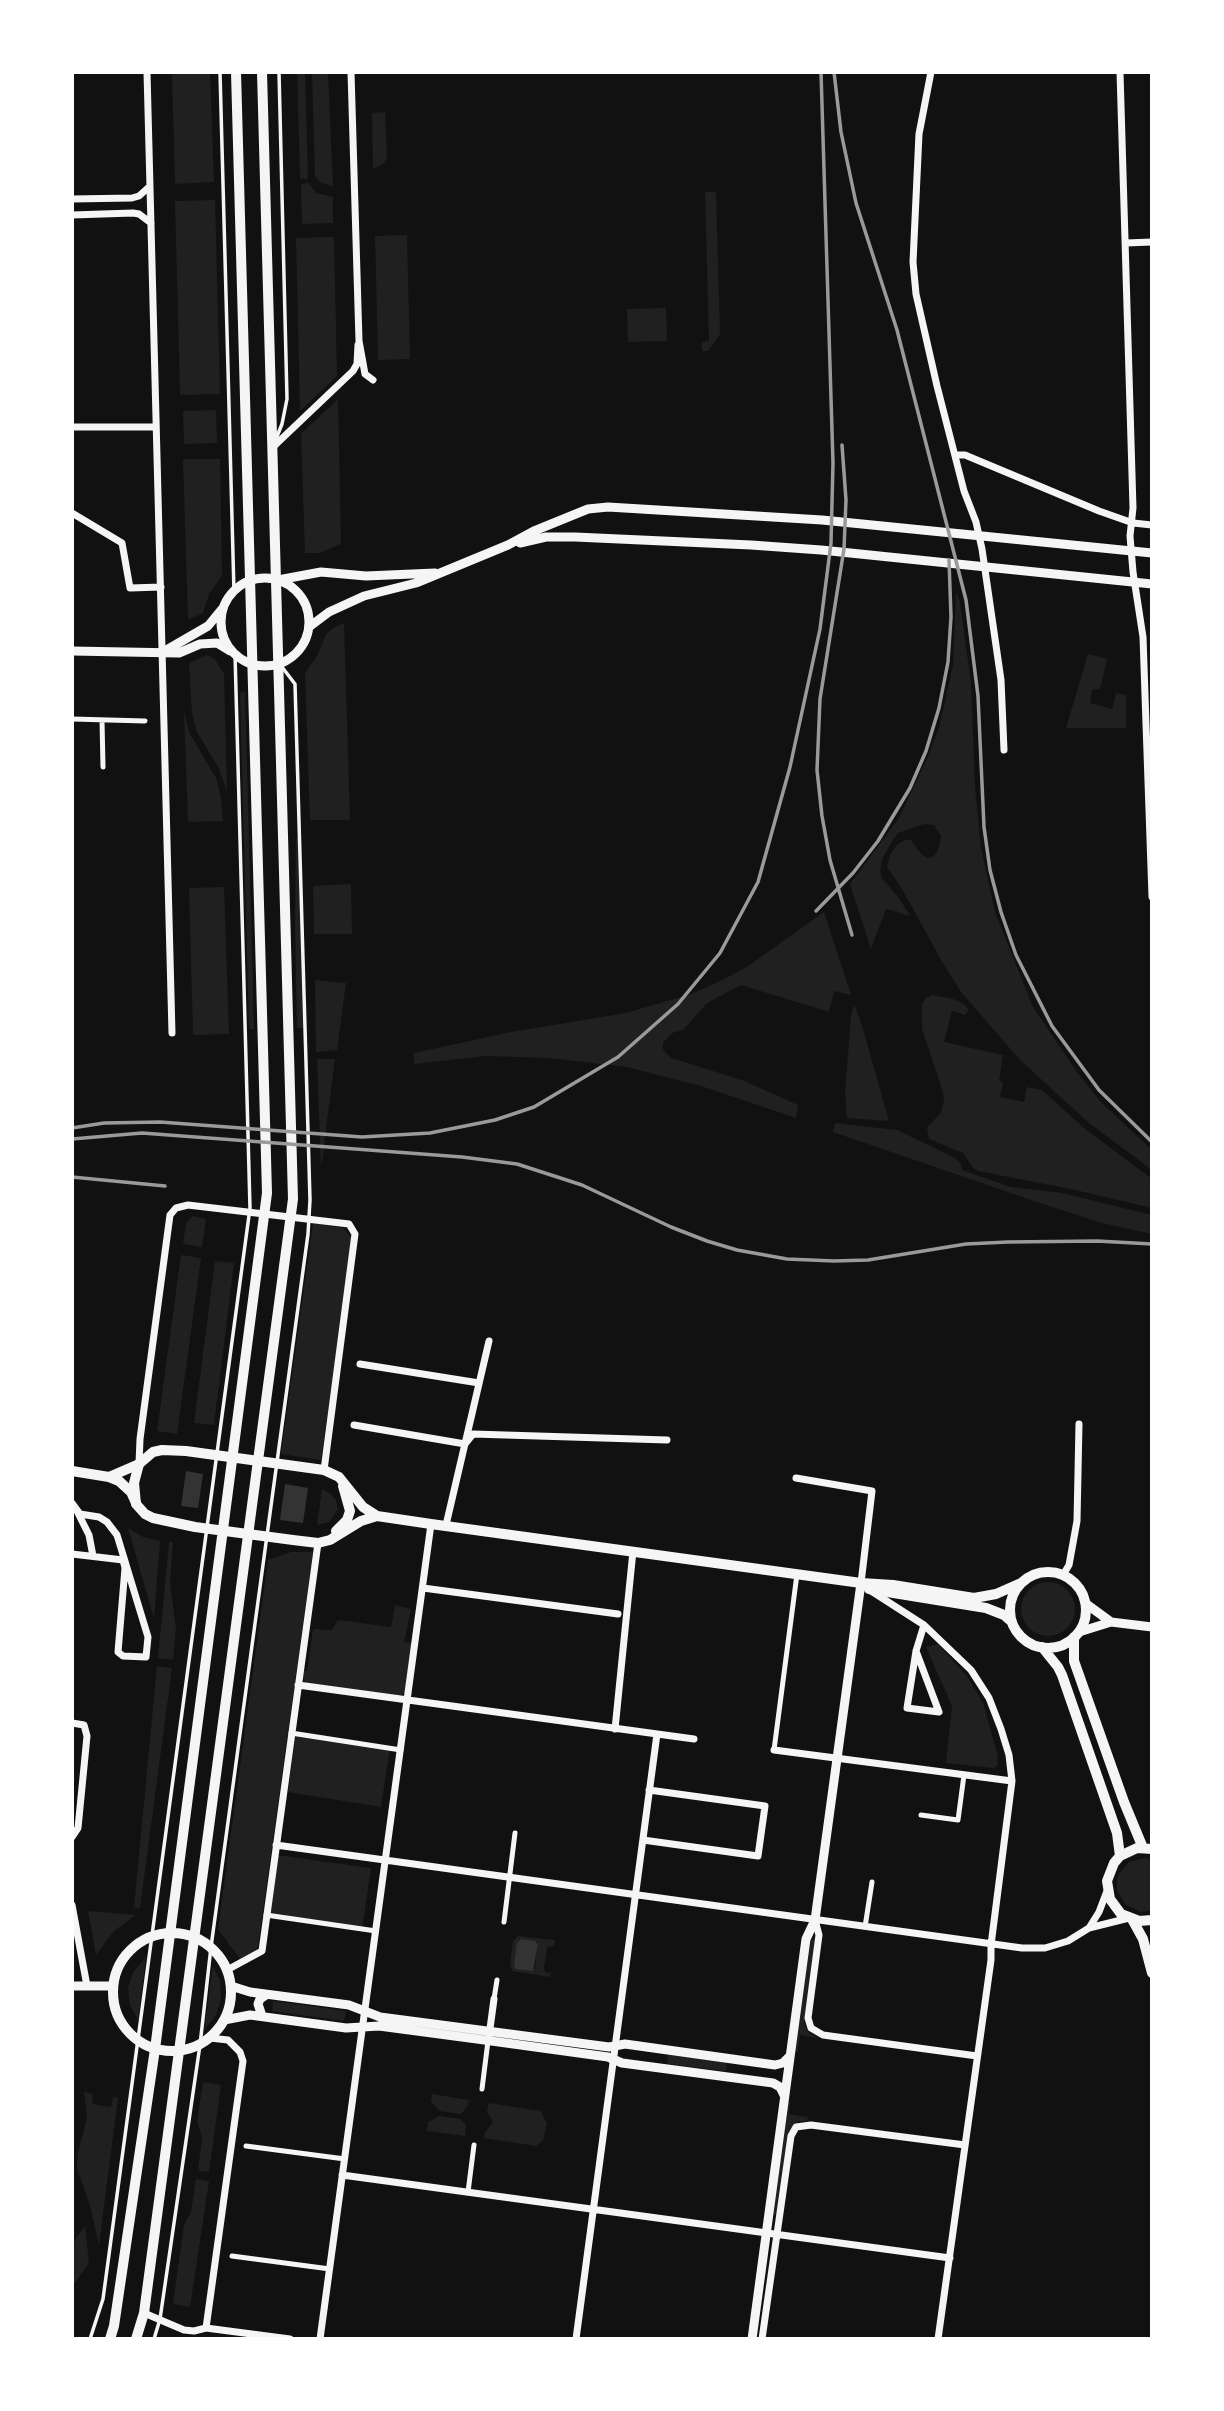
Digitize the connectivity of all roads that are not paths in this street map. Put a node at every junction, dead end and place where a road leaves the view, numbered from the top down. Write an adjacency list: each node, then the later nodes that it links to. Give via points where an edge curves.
1 (147, 72): 9 (street)
2 (220, 72): 31 (lane)
3 (236, 72): 28 (main road)
4 (262, 72): 19 (main road)
5 (279, 72): 19 (lane, via 287,400)
6 (351, 72): 15 (street)
7 (931, 72): 20 (street, via 919,134 913,262 922,324)
8 (1120, 72): 14 (street)
9 (149, 187): 10 (street, via 132,198); 12 (street)
10 (72, 200)
11 (72, 215): 12 (street, via 133,213)
12 (151, 223): 17 (street)
13 (1152, 242): 14 (street)
14 (1126, 243): 22 (street)
15 (359, 341): 16 (street, via 364,369); 19 (street, via 353,371)
16 (373, 380)
17 (156, 426): 18 (street); 30 (street)
18 (72, 427)
19 (272, 449): 27 (main road)
20 (956, 455): 22 (street); 44 (street, via 982,549 1000,680)
21 (72, 513): 30 (street, via 122,543 130,588)
22 (1133, 523): 23 (street); 33 (street, via 1133,572)
23 (1152, 525)
24 (508, 545): 25 (street, via 588,509 607,507 822,520); 26 (street); 29 (street, via 546,537 751,545)
25 (1152, 553)
26 (436, 573): 27 (street, via 366,576 321,572); 35 (street, via 364,596)
27 (277, 580): 28 (street); 35 (street, via 302,597); 40 (main road)
28 (250, 581): 31 (street); 39 (main road)
29 (1152, 584)
30 (160, 587): 37 (street)
31 (233, 592): 32 (street)
32 (226, 604): 37 (street, via 208,626); 38 (street, via 223,633)
33 (1142, 621): 34 (street); 45 (street)
34 (1151, 622)
35 (309, 627): 40 (street, via 297,652)
36 (72, 651): 37 (street)
37 (162, 653): 38 (street, via 217,643); 48 (street)
38 (235, 654): 39 (street); 56 (lane, via 250,1208)
39 (252, 664): 40 (street); 57 (main road, via 267,1193)
40 (279, 664): 58 (main road, via 293,1199); 59 (lane, via 295,684 310,1200)
41 (72, 719): 42 (street)
42 (102, 720): 43 (street); 46 (street)
43 (145, 721)
44 (1004, 750)
45 (1150, 760): 47 (street)
46 (103, 768)
47 (1152, 897)
48 (172, 1033)
49 (489, 1341): 51 (street)
50 (360, 1364): 51 (street)
51 (479, 1383): 55 (street)
52 (1079, 1424): 81 (street, via 1077,1521)
53 (354, 1425): 55 (street)
54 (667, 1440): 55 (street, via 473,1434)
55 (466, 1444): 71 (street)
56 (217, 1455): 57 (main road); 60 (main road, via 162,1450); 72 (lane)
57 (233, 1458): 58 (main road); 73 (main road)
58 (259, 1461): 59 (main road); 74 (main road)
59 (278, 1463): 61 (main road); 75 (lane)
60 (139, 1464): 61 (street, via 170,1215 188,1205 349,1224 355,1234); 63 (main road); 67 (main road, via 134,1483)
61 (324, 1470): 64 (main road)
62 (72, 1471): 63 (main road)
63 (109, 1477): 67 (main road, via 126,1486)
64 (339, 1477): 69 (main road, via 363,1507); 76 (main road, via 350,1511 335,1532)
65 (796, 1478): 83 (street, via 872,1491)
66 (72, 1503): 68 (street)
67 (136, 1504): 72 (main road, via 153,1518)
68 (77, 1511): 79 (street); 79 (street, via 99,1517 117,1535 148,1637 143,1658 118,1652 125,1564 120,1559)
69 (377, 1516): 70 (main road); 76 (main road)
70 (432, 1524): 71 (main road); 84 (street)
71 (446, 1525): 77 (main road)
72 (207, 1529): 73 (main road); 129 (lane)
73 (224, 1531): 74 (main road); 128 (main road)
74 (249, 1534): 75 (main road); 130 (main road)
75 (268, 1536): 76 (main road); 132 (lane)
76 (319, 1542): 94 (street)
77 (633, 1551): 80 (main road); 97 (street)
78 (72, 1554): 79 (street)
79 (93, 1556)
80 (797, 1574): 83 (main road); 102 (street)
81 (1063, 1575): 82 (main road, via 1044,1572); 85 (main road, via 1078,1586)
82 (1021, 1583): 83 (main road, via 974,1598 892,1585); 87 (main road, via 1011,1601)
83 (864, 1586): 87 (main road, via 986,1608); 89 (street); 103 (street)
84 (423, 1588): 86 (street); 95 (street)
85 (1085, 1603): 88 (street); 91 (main road, via 1085,1618)
86 (618, 1614)
87 (1012, 1622): 92 (main road, via 1024,1639)
88 (1111, 1622): 90 (street); 91 (street)
89 (924, 1625): 93 (street); 105 (street, via 971,1670 989,1698 1009,1755)
90 (1152, 1628)
91 (1076, 1634): 92 (main road, via 1063,1645); 112 (main road, via 1074,1661 1124,1802)
92 (1042, 1647): 113 (main road, via 1062,1675 1117,1833)
93 (916, 1651): 93 (street, via 907,1708 939,1712 929,1688)
94 (298, 1685): 95 (street); 98 (street)
95 (407, 1700): 97 (street); 101 (street)
96 (72, 1723): 109 (street, via 84,1725 87,1736 78,1828)
97 (615, 1728): 99 (street)
98 (291, 1733): 101 (street); 111 (street)
99 (657, 1734): 100 (street); 106 (street)
100 (694, 1740)
101 (401, 1749): 114 (street)
102 (774, 1750): 103 (street)
103 (837, 1758): 104 (street); 122 (street)
104 (964, 1775): 105 (street); 107 (street, via 958,1820)
105 (1012, 1781): 131 (street)
106 (649, 1790): 110 (street); 110 (street, via 765,1806 758,1856)
107 (921, 1815)
108 (515, 1833): 115 (street)
109 (72, 1837)
110 (643, 1840): 118 (street)
111 (276, 1845): 114 (street); 120 (street)
112 (1147, 1848): 113 (main road)
113 (1120, 1856): 117 (main road, via 1109,1871)
114 (386, 1860): 115 (street); 127 (street)
115 (510, 1877): 118 (street); 124 (street)
116 (872, 1882): 125 (street)
117 (1107, 1890): 121 (main road, via 1115,1907); 126 (street)
118 (635, 1895): 122 (street); 150 (street)
119 (72, 1905): 137 (street)
120 (266, 1915): 127 (street); 133 (street, via 262,1951)
121 (1131, 1919): 123 (main road); 126 (street); 134 (main road, via 1143,1939)
122 (815, 1920): 125 (street); 153 (street, via 806,1939); 154 (street, via 819,1936 808,2018 811,2028 823,2035)
123 (1152, 1920)
124 (504, 1922)
125 (865, 1927): 131 (street)
126 (1089, 1928): 131 (street, via 1045,1948)
127 (376, 1931): 142 (street)
128 (169, 1932): 129 (main road); 130 (main road); 151 (main road)
129 (152, 1936): 138 (main road, via 140,1941 121,1961); 148 (lane)
130 (193, 1937): 132 (main road); 152 (main road)
131 (991, 1945): 154 (street)
132 (211, 1947): 133 (main road); 149 (lane)
133 (227, 1970): 139 (main road)
134 (1152, 1973)
135 (497, 1980): 141 (street)
136 (72, 1986): 137 (street)
137 (87, 1986): 138 (street)
138 (113, 1986): 148 (main road, via 115,2011)
139 (231, 1986): 140 (street); 144 (main road)
140 (266, 1995): 142 (street); 143 (street, via 258,2004)
141 (494, 1999): 146 (street)
142 (365, 2011): 145 (street); 146 (street)
143 (262, 2017): 144 (street); 145 (street)
144 (224, 2020): 147 (main road)
145 (363, 2027): 146 (street); 161 (street)
146 (489, 2036): 150 (street); 155 (street); 156 (street)
147 (210, 2038): 149 (main road); 172 (street, via 228,2040 243,2061)
148 (137, 2041): 151 (main road); 173 (lane, via 103,2298)
149 (200, 2045): 152 (main road); 171 (lane)
150 (615, 2045): 153 (street, via 775,2064); 155 (street)
151 (155, 2049): 152 (main road); 174 (main road)
152 (178, 2051): 170 (main road)
153 (790, 2056): 157 (street)
154 (978, 2056): 159 (street)
155 (613, 2059): 157 (street, via 773,2083); 164 (street)
156 (482, 2089)
157 (784, 2096): 165 (street)
158 (474, 2145): 163 (street)
159 (965, 2145): 166 (street, via 811,2124 796,2127); 168 (street)
160 (246, 2146): 161 (street)
161 (345, 2159): 162 (street)
162 (342, 2175): 163 (street); 169 (street)
163 (468, 2192): 164 (street)
164 (593, 2208): 165 (street); 179 (street)
165 (765, 2231): 166 (street); 180 (street)
166 (778, 2234): 168 (street); 181 (street)
167 (232, 2256): 169 (street)
168 (950, 2258): 182 (street)
169 (330, 2269): 178 (street)
170 (144, 2313): 171 (street); 175 (main road)
171 (160, 2319): 172 (street, via 184,2330); 176 (lane)
172 (206, 2328): 177 (street)
173 (90, 2339)
174 (110, 2339)
175 (136, 2339)
176 (154, 2339)
177 (290, 2339)
178 (320, 2339)
179 (576, 2339)
180 (752, 2339)
181 (762, 2339)
182 (939, 2339)

